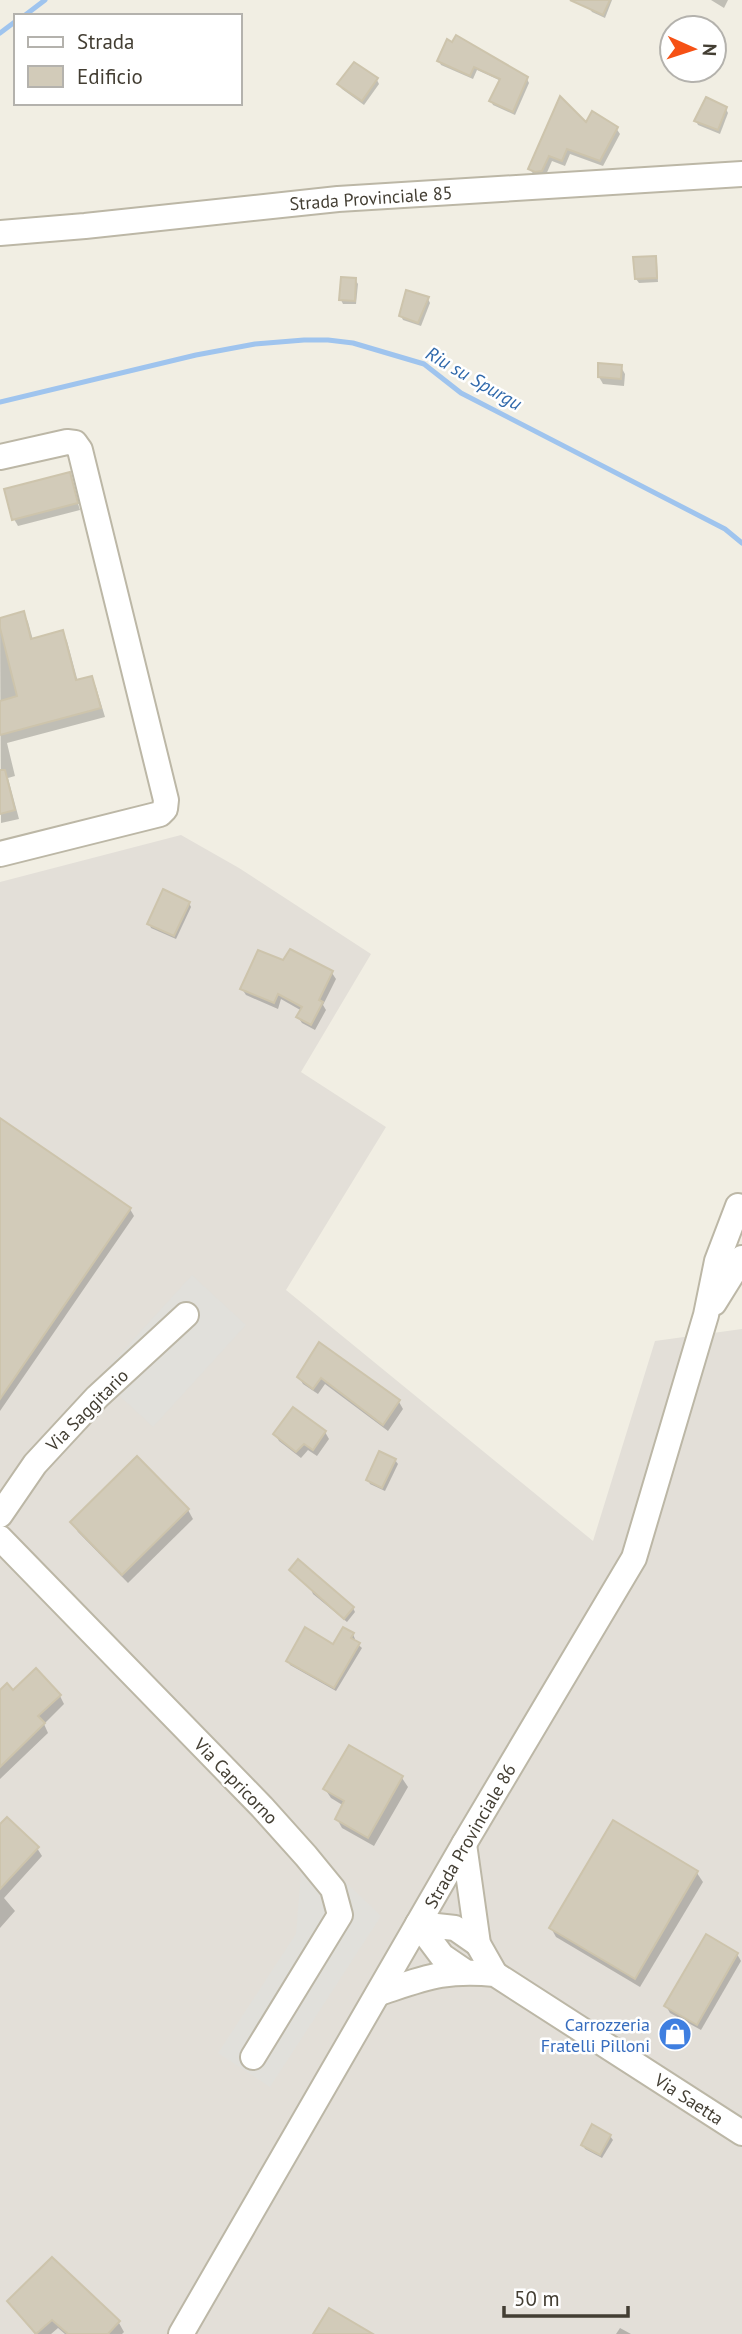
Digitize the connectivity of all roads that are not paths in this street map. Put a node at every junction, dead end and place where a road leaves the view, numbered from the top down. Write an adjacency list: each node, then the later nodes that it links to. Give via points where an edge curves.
1 (742, 174): 2 (street, Strada Provinciale 85, via 338,199)
2 (0, 233)
3 (0, 457): 4 (street, via 67,442 75,443 79,450 166,800 160,814)
4 (0, 854)
5 (741, 1202): 8 (street, Strada Provinciale 86, via 717,1261)
6 (742, 1258): 8 (street, Strada Provinciale 86)
7 (186, 1315): 9 (street, Via Saggitario, via 97,1397 35,1464)
8 (706, 1315): 11 (street, Strada Provinciale 86, via 634,1558)
9 (0, 1515)
10 (0, 1538): 17 (street, Via Capricorno, via 262,1807 333,1889 340,1915)
11 (464, 1844): 12 (street, Strada Provinciale 86); 13 (street, Via Saetta)
12 (418, 1924): 13 (street, Via Saetta, via 455,1927); 14 (street, via 442,1956); 16 (street, Strada Provinciale 86)
13 (478, 1944): 15 (street, Via Saetta)
14 (464, 1971): 15 (street, Via Saetta); 16 (street, Via Saetta, via 437,1974)
15 (495, 1974): 18 (street, Via Saetta)
16 (379, 1993): 19 (street, Strada Provinciale 86)
17 (253, 2057)
18 (742, 2133)
19 (181, 2334)

